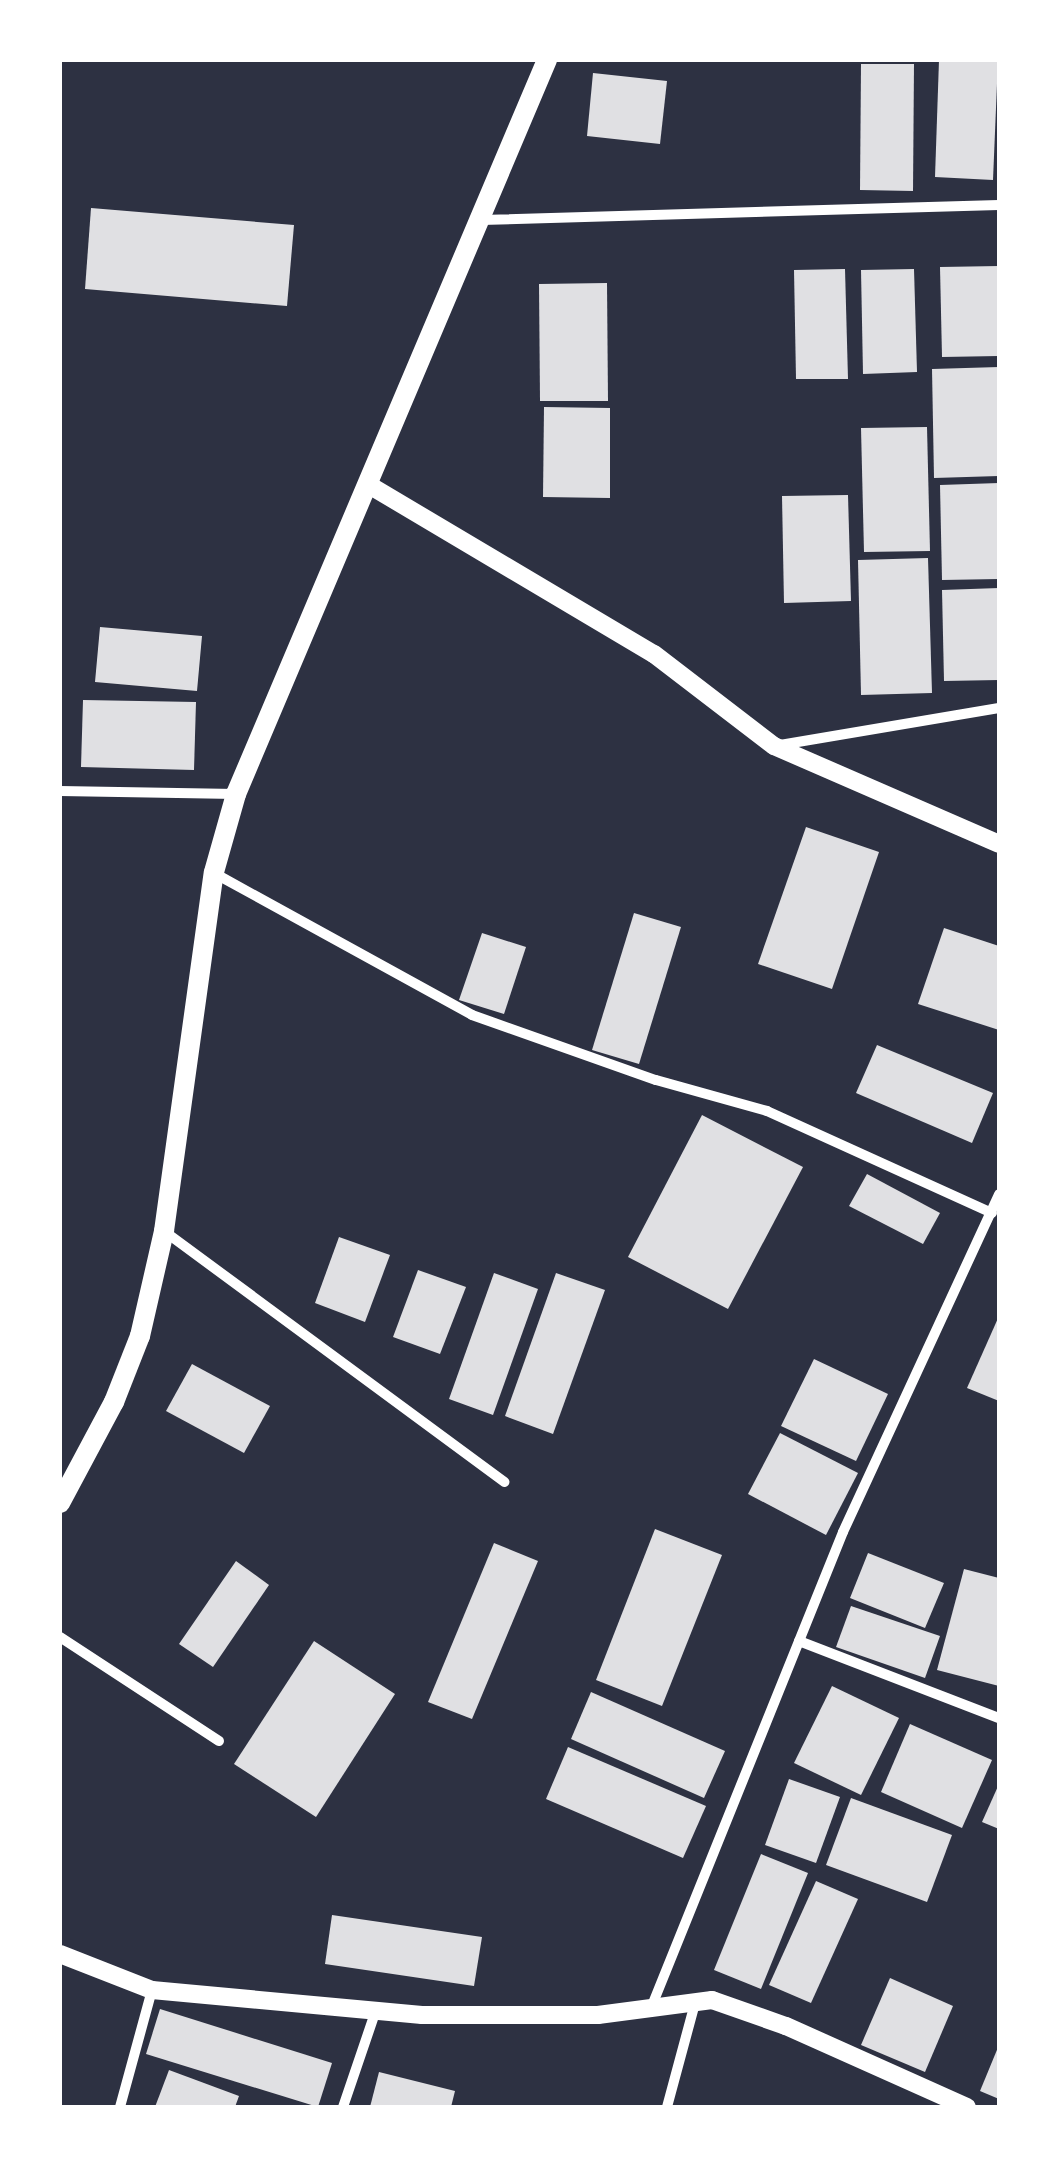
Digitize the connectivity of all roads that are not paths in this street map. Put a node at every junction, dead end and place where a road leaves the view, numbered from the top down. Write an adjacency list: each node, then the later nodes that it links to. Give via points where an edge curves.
1 (547, 60): 3 (main road)
2 (999, 204): 3 (street)
3 (481, 220): 4 (main road)
4 (369, 485): 6 (street, via 654,654); 8 (main road)
5 (999, 708): 6 (street)
6 (774, 746): 9 (street)
7 (60, 791): 8 (street)
8 (236, 794): 10 (main road)
9 (999, 844)
10 (214, 872): 12 (street, via 472,1015 767,1111); 13 (main road)
11 (999, 1194): 12 (street)
12 (992, 1212): 17 (street)
13 (164, 1232): 14 (street); 15 (main road, via 140,1336 114,1402)
14 (504, 1482)
15 (60, 1503)
16 (60, 1637): 19 (street)
17 (799, 1641): 18 (street); 23 (street)
18 (999, 1718)
19 (219, 1741)
20 (60, 1954): 21 (street)
21 (152, 1990): 24 (street); 26 (street)
22 (694, 2003): 23 (street); 25 (street, via 712,2000 786,2026); 28 (street)
23 (651, 2008): 24 (street, via 598,2015)
24 (376, 2010): 27 (street)
25 (929, 2100): 29 (street)
26 (120, 2107)
27 (343, 2107)
28 (667, 2107)
29 (967, 2107)

